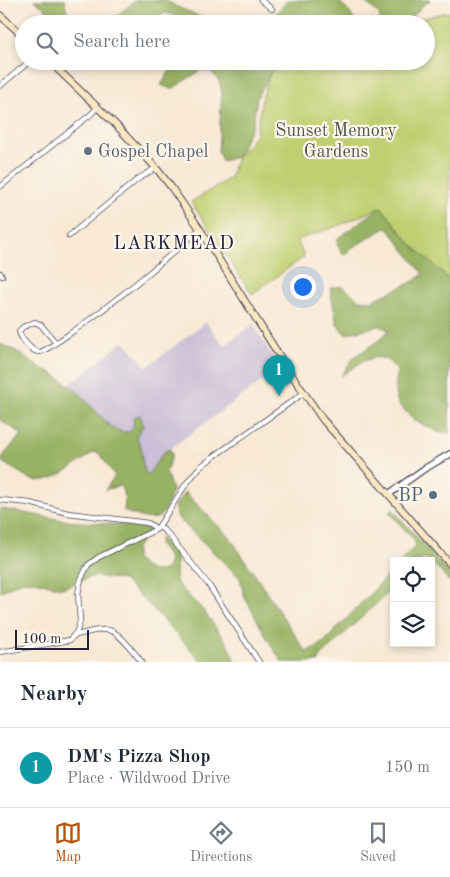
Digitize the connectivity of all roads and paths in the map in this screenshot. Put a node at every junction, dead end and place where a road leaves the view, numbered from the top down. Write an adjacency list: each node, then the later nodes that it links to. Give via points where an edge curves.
1 (261, 0): 2 (street)
2 (272, 10)
3 (0, 16): 4 (main road)
4 (15, 30)
5 (19, 70): 7 (street)
6 (59, 70): 8 (main road)
7 (0, 86)
8 (98, 107): 9 (main road); 10 (street)
9 (156, 168): 11 (main road); 12 (street)
10 (0, 187)
11 (200, 229): 13 (street, via 116,299); 14 (main road)
12 (69, 236)
13 (56, 343): 13 (street, via 37,352 19,331 35,322)
14 (305, 392): 16 (main road, via 323,420); 18 (street, via 199,468)
15 (450, 454): 16 (street)
16 (389, 494): 19 (main road)
17 (0, 500): 18 (street, via 148,523)
18 (158, 528): 20 (street, via 99,557 88,566 81,579 78,594 80,621); 23 (street, via 168,534 208,584)
19 (450, 564)
20 (73, 636): 21 (street, via 70,640); 22 (street, via 110,630)
21 (0, 652)
22 (142, 662)
23 (259, 662)

